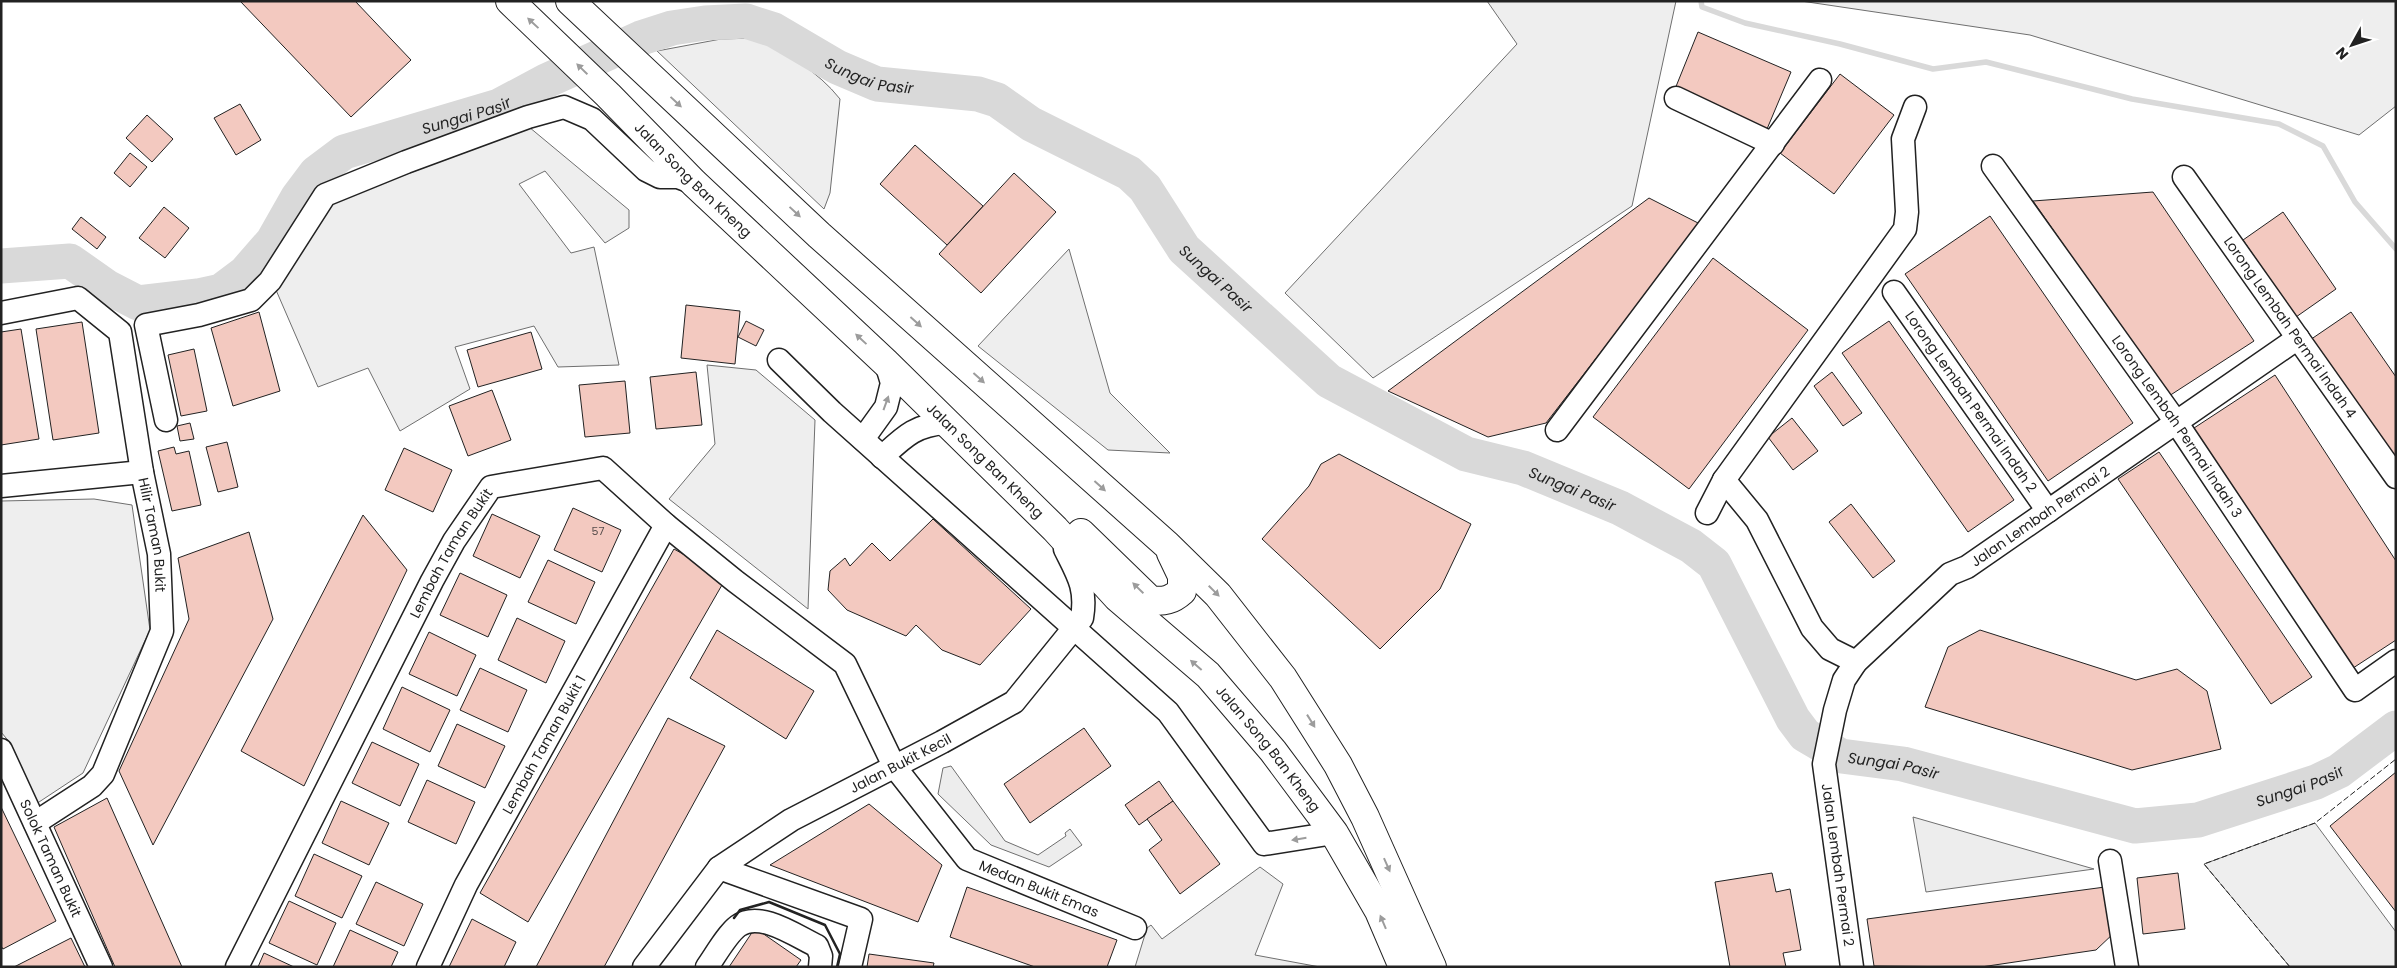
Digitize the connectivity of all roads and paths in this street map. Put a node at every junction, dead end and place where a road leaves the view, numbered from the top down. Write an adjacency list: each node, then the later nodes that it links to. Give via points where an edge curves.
1 (510, 1): 9 (main road, Jalan Song Ban Kheng, one-way to 1)
2 (570, 1): 30 (main road, one-way to 30, via 826,241)
3 (1820, 80): 6 (street)
4 (1676, 98): 6 (street)
5 (1915, 107): 24 (street, via 1903,139 1905,229)
6 (1773, 144): 19 (street)
7 (1993, 166): 17 (street, Lorong Lembah Permai Indah 3)
8 (2184, 177): 12 (street, Lorong Lembah Permai Indah 4)
9 (694, 183): 14 (main road, Jalan Song Ban Kheng, one-way to 9); 16 (street, via 678,177 660,177 646,170 592,119 564,107 519,120 325,195 270,281 250,300 199,315 146,325)
10 (1894, 292): 26 (street, Lorong Lembah Permai Indah 2)
11 (1, 313): 22 (street, Hilir Taman Bukit, via 78,298 120,332)
12 (2298, 338): 17 (street, Jalan Lembah Permai 2); 23 (street, Lorong Lembah Permai Indah 4)
13 (779, 360): 20 (street)
14 (886, 363): 15 (main road, Jalan Song Ban Kheng); 20 (street, one-way to 14, via 886,407 892,383)
15 (922, 400): 18 (main road, Jalan Song Ban Kheng); 30 (main road, one-way to 15, via 1182,576 1182,590 1174,598 1162,602 1150,600 960,416 941,402)
16 (166, 420)
17 (2176, 422): 26 (street, Jalan Lembah Permai 2); 32 (street, Lorong Lembah Permai Indah 3, via 2355,690)
18 (945, 423): 21 (street, via 927,424 916,429); 29 (main road, Jalan Song Ban Kheng)
19 (1557, 430)
20 (863, 439): 21 (street)
21 (882, 457): 31 (street)
22 (142, 472): 25 (street); 36 (street, Hilir Taman Bukit, via 160,554 162,631 103,774 92,786)
23 (2396, 477)
24 (1724, 480): 27 (street); 33 (street, via 1757,520 1812,628 1830,649)
25 (1, 486)
26 (2048, 511): 33 (street, Jalan Lembah Permai 2, via 1967,567 1950,574)
27 (1707, 513)
28 (666, 525): 35 (street, Lembah Taman Bukit, via 735,582 845,664); 42 (street, Lembah Taman Bukit, via 603,468 491,487 454,541 432,581); 43 (street, Lembah Taman Bukit 1, via 466,885)
29 (1055, 529): 31 (street, Jalan Bukit Kecil, via 1083,584 1082,618); 37 (main road, Jalan Song Ban Kheng, one-way to 29, via 1272,751 1208,675 1117,597)
30 (1167, 545): 49 (main road, one-way to 49, via 1218,595 1252,635 1294,694 1338,765 1365,817)
31 (1075, 628): 35 (street, Jalan Bukit Kecil, via 1014,702); 37 (street, one-way to 31, via 1264,844 1168,712)
32 (2396, 660)
33 (1856, 662): 50 (street, Jalan Lembah Permai 2, via 1844,680 1824,764)
34 (1, 750): 36 (street, Solok Taman Bukit)
35 (894, 766): 39 (street, Jalan Bukit Kecil, via 791,820); 40 (street, Medan Bukit Emas, via 966,859)
36 (35, 823): 41 (street, Solok Taman Bukit)
37 (1334, 833): 48 (main road, Jalan Song Ban Kheng, one-way to 37, via 1379,911)
38 (2110, 861): 51 (street)
39 (719, 868): 44 (street, Jalan Bukit Kecil); 47 (street, via 861,919)
40 (1135, 928)
41 (101, 967)
42 (237, 967)
43 (428, 967)
44 (644, 967)
45 (707, 967): 46 (street, via 737,926 751,920 767,923 817,946 821,956)
46 (820, 967)
47 (850, 967)
48 (1403, 967)
49 (1432, 967)
50 (1852, 967)
51 (2127, 967)

